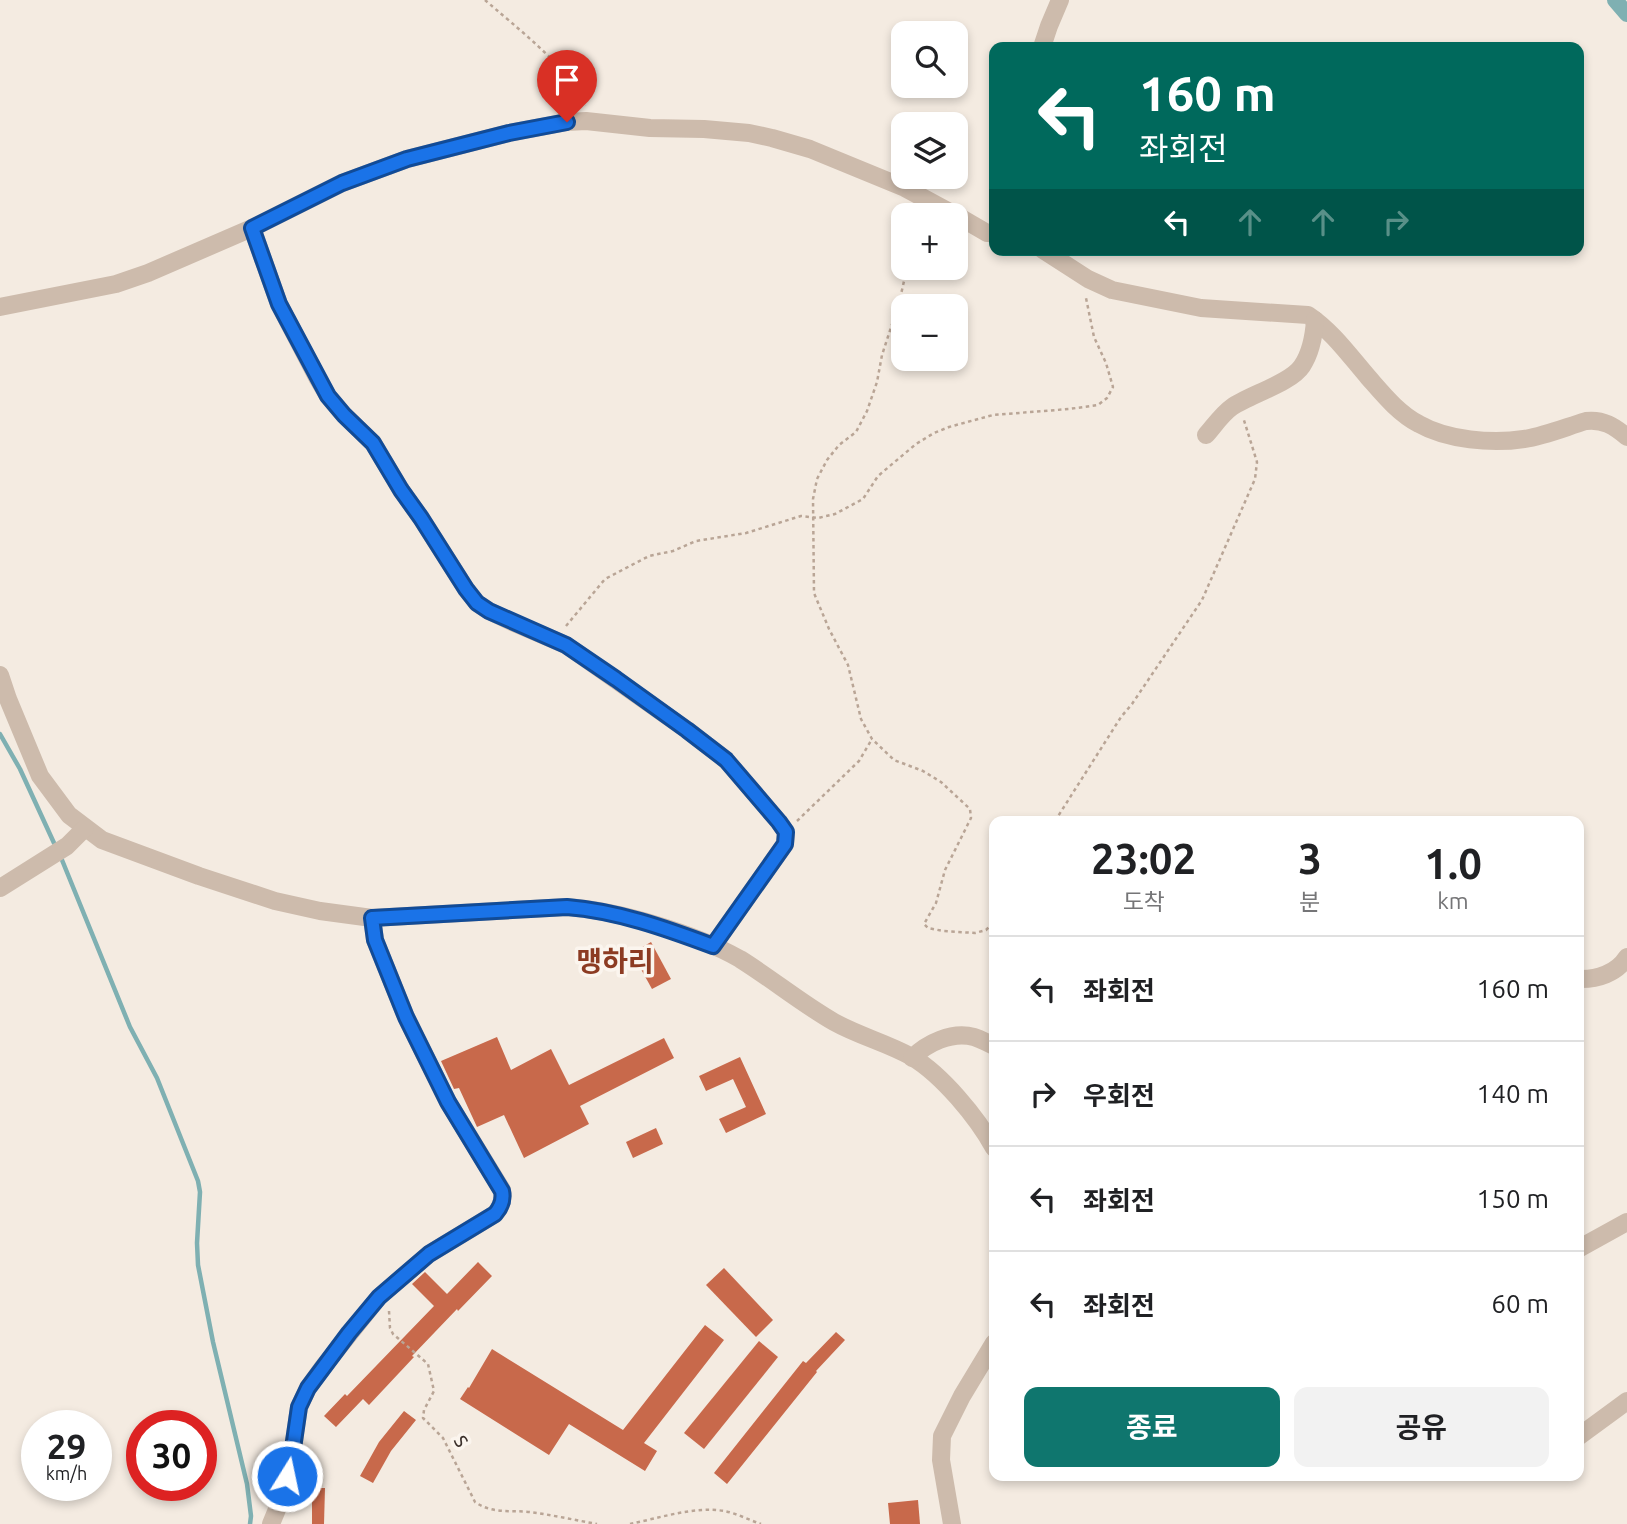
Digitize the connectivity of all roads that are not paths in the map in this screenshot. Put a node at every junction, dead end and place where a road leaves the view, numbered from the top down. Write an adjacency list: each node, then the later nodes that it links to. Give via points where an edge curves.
1 (1060, 0): 2 (street)
2 (1044, 42)
3 (931, 203): 5 (street, via 810,149 772,138 586,121 546,125 407,159 330,189)
4 (968, 222): 6 (street)
5 (252, 228): 8 (street, via 116,284); 16 (street, via 279,304 328,396 373,443 477,603 555,639 693,734 726,760 786,832 785,844)
6 (989, 233)
7 (1052, 256): 9 (street, via 1112,290 1201,308 1300,314)
8 (0, 307)
9 (1315, 320): 10 (street, via 1301,368 1238,403); 11 (street, via 1392,404 1430,429 1469,439 1525,439 1596,420)
10 (1206, 435)
11 (1627, 437)
12 (0, 676): 13 (street, via 40,776 69,815)
13 (85, 828): 14 (street, via 67,846); 15 (street, via 102,840 275,901)
14 (0, 888)
15 (372, 918): 16 (street, via 587,908 669,929); 27 (street, via 375,940 406,1017 503,1197 495,1214 429,1254 379,1297 308,1388 299,1407 292,1455)
16 (713, 946): 20 (street, via 834,1022)
17 (1627, 957): 18 (street, via 1613,971)
18 (1584, 978)
19 (989, 1044): 20 (street, via 963,1035 931,1044)
20 (912, 1058): 21 (street, via 954,1094)
21 (989, 1141)
22 (1627, 1222): 23 (street)
23 (1584, 1246)
24 (989, 1351): 28 (street, via 942,1436 941,1460)
25 (1627, 1401): 26 (street)
26 (1584, 1433)
27 (271, 1524)
28 (952, 1524)

